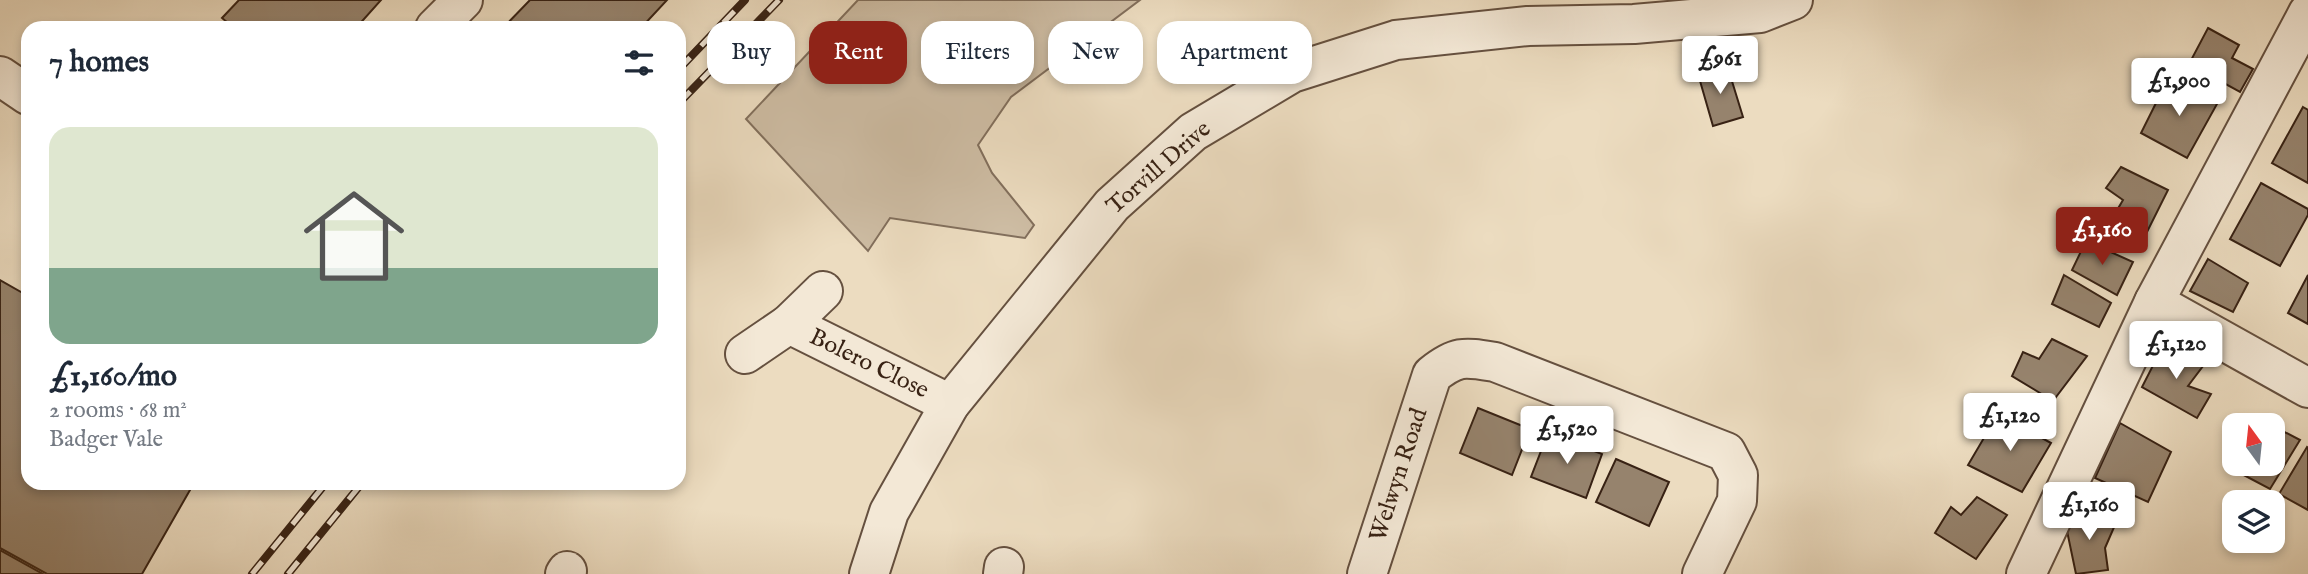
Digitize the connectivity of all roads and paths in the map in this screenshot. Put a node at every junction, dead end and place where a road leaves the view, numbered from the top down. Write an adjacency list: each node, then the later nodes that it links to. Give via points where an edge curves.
1 (463, 0): 5 (street)
2 (1793, 0): 3 (street, Torvill Drive, via 1760,13)
3 (1635, 12): 13 (street, Torvill Drive, via 1396,40 1292,74 1194,132 1112,205)
4 (2308, 13): 9 (street)
5 (442, 21)
6 (0, 76): 7 (street)
7 (21, 90)
8 (823, 291): 10 (street, Bolero Close)
9 (2154, 302): 12 (street); 17 (street)
10 (789, 324): 11 (street, Bolero Close); 13 (street, Bolero Close)
11 (745, 354)
12 (2308, 388)
13 (950, 404): 14 (street, Torvill Drive, via 889,512)
14 (869, 574)
15 (1367, 574): 16 (street, Welwyn Road, via 1432,375 1449,361 1470,358 1495,362 1726,452 1738,475 1737,501)
16 (1702, 574)
17 (2026, 574)

